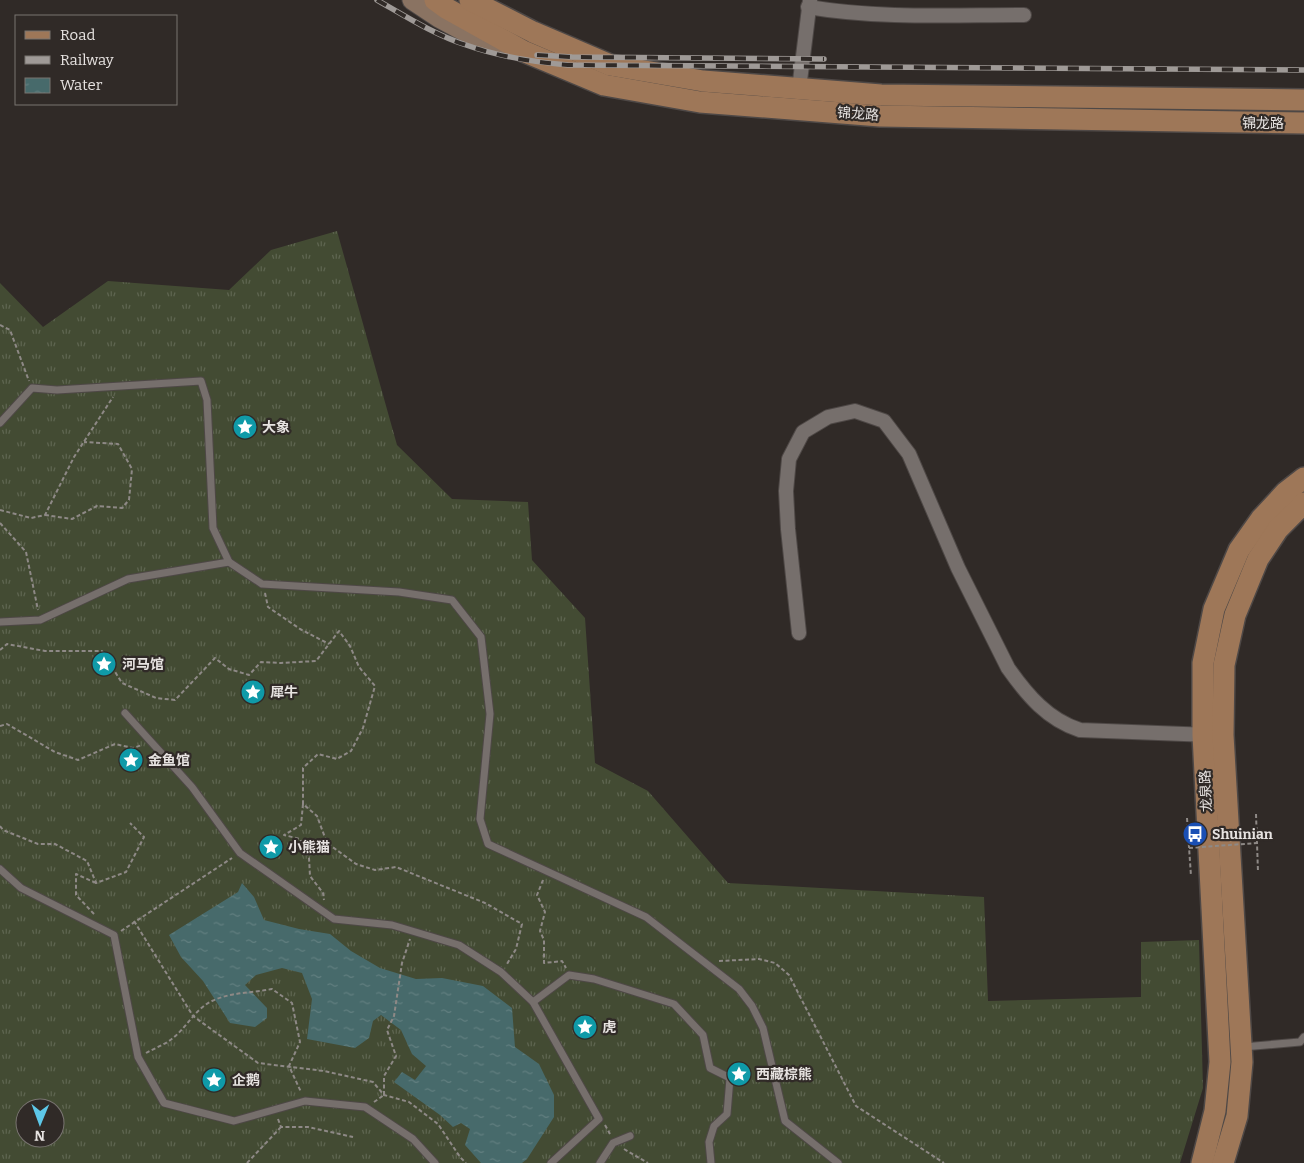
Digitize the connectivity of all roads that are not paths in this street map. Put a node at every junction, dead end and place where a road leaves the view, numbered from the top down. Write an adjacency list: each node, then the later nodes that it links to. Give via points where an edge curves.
1 (412, 0): 8 (street, via 482,41)
2 (470, 0): 7 (main road, 锦龙路)
3 (493, 0): 7 (street)
4 (440, 4): 8 (main road, 锦龙路)
5 (809, 4): 6 (street, via 844,13 881,15); 9 (street)
6 (1024, 15)
7 (534, 32): 9 (main road, 锦龙路, via 610,65 703,81)
8 (524, 51): 13 (main road, 锦龙路, via 604,85 700,102 880,116)
9 (799, 89): 11 (main road, 锦龙路, via 881,95)
10 (1304, 92): 11 (street)
11 (1250, 99): 12 (main road, 锦龙路)
12 (1304, 100)
13 (1251, 123): 14 (main road, 锦龙路); 15 (street)
14 (1304, 123)
15 (1304, 132)
16 (0, 423): 19 (lane, via 32,388 57,390 201,381 207,400 213,528)
17 (1304, 478): 23 (main road, 龙泉路, via 1286,492 1239,550 1214,609 1203,662)
18 (1304, 503): 23 (main road, 龙泉路, via 1278,529 1258,559 1235,616)
19 (228, 562): 20 (lane, via 128,579 40,620); 33 (lane, via 262,584 399,592 452,600 481,637 490,714 480,818 488,844 646,917 739,989 763,1028 785,1120)
20 (0, 622)
21 (799, 633): 23 (street, via 788,529 786,491 789,459 803,432 828,417 854,411 884,421 909,454 958,568 1008,668 1018,684 1043,709 1065,726 1080,730)
22 (125, 713): 25 (lane, via 192,787 240,852 324,912 334,919 392,925 459,945 501,972)
23 (1213, 735): 27 (main road, 龙泉路); 34 (main road, 龙泉路, via 1220,1062 1215,1112)
24 (0, 869): 29 (lane, via 21,888 114,935 138,1057 164,1103 234,1121 305,1101 365,1108 413,1139)
25 (533, 1002): 30 (lane, via 599,1120); 32 (lane, via 569,975 594,979 674,1004 703,1034 710,1068 730,1078 727,1114 714,1126 709,1142)
26 (1304, 1037): 27 (lane, via 1300,1042 1288,1044)
27 (1241, 1047): 35 (main road, 龙泉路, via 1237,1116)
28 (630, 1136): 31 (lane, via 613,1143)
29 (435, 1163)
30 (551, 1163)
31 (600, 1163)
32 (711, 1163)
33 (838, 1163)
34 (1202, 1163)
35 (1223, 1163)

